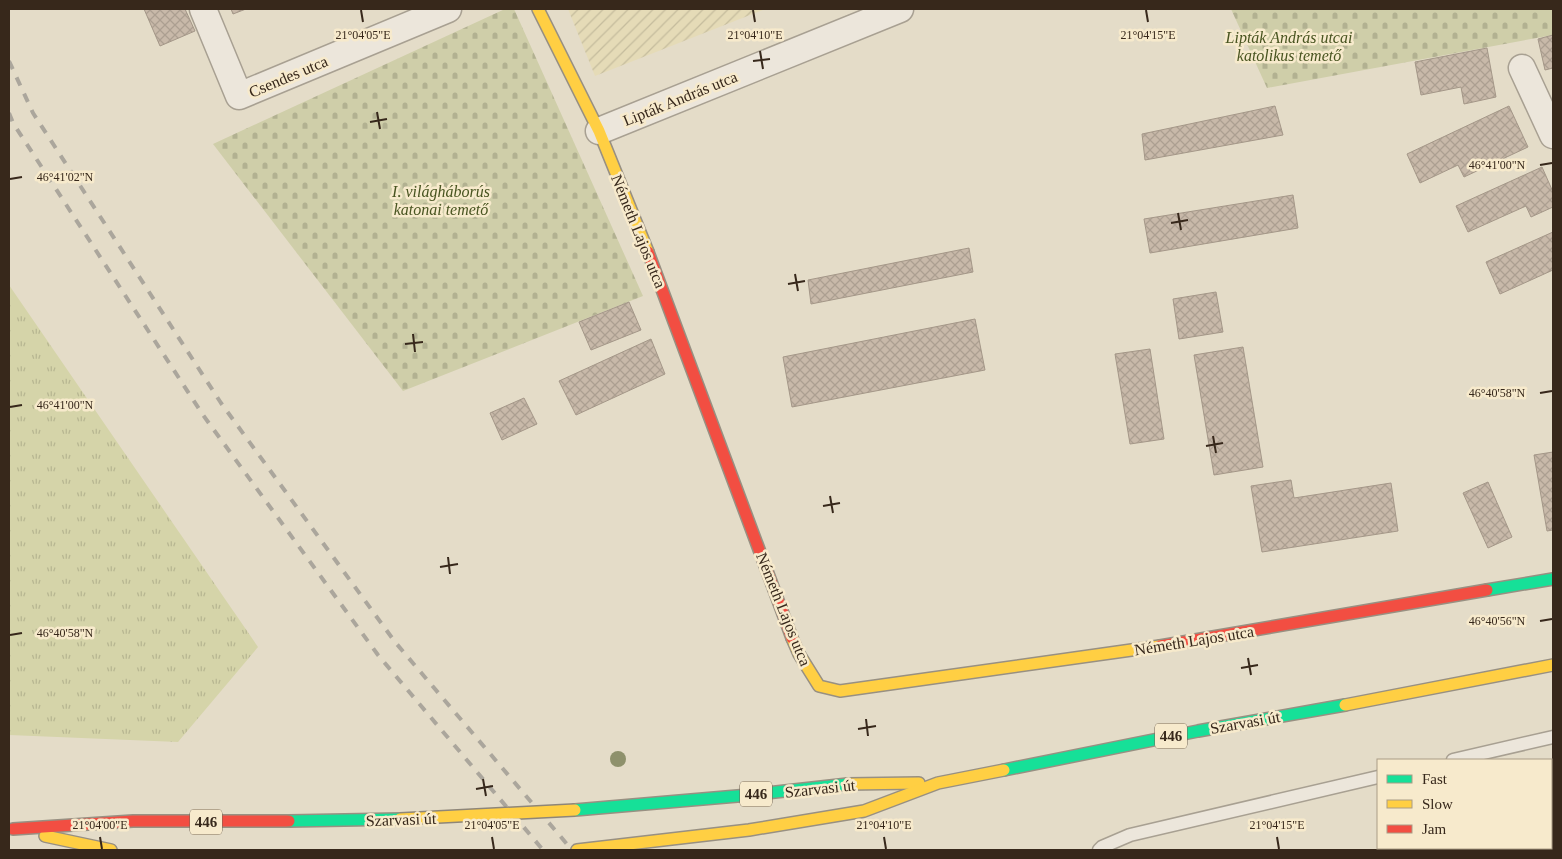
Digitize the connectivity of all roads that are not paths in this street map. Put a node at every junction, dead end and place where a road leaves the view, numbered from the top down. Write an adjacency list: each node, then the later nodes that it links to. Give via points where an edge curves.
1 (203, 9): 2 (street, Csendes utca, via 239,96)
2 (448, 9)
3 (538, 9): 6 (main road, Németh Lajos utca)
4 (900, 9): 6 (street, Lipták András utca)
5 (1522, 68): 7 (street)
6 (599, 131): 8 (main road, Németh Lajos utca, via 664,290 799,654 819,686 840,692 1162,646)
7 (1553, 135)
8 (1553, 579)
9 (1553, 665): 13 (main road, Szarvasi út / 446)
10 (1553, 737): 11 (lane)
11 (1457, 759)
12 (1377, 777): 17 (lane, via 1130,835)
13 (938, 783): 14 (main road, Szarvasi út / 446, bridge, via 858,783 575,810 400,819 133,821); 16 (main road, Szarvasi út / 446, via 864,811 749,830)
14 (11, 828): 15 (main road, Szarvasi út / 446)
15 (112, 850)
16 (577, 850)
17 (1099, 850)

